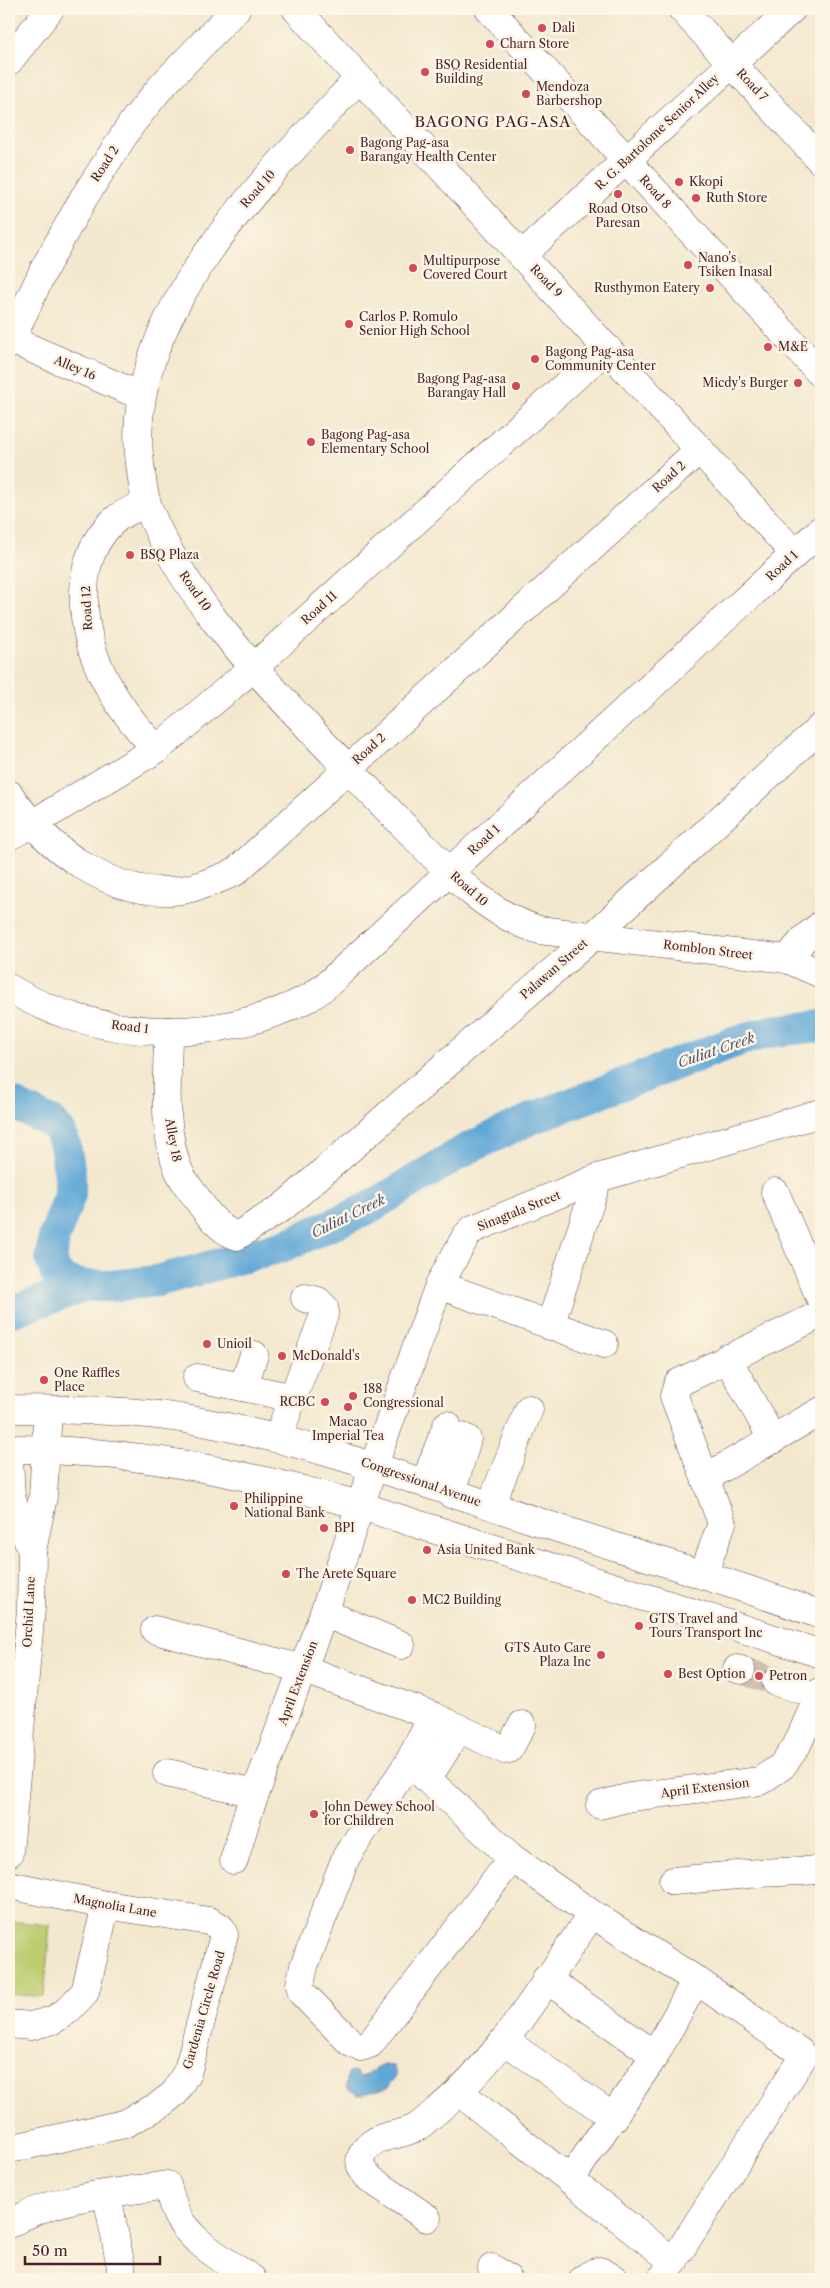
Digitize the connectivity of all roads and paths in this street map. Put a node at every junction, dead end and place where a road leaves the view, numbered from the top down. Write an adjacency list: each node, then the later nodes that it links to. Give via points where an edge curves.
1 (50, 9): 7 (street)
2 (236, 9): 13 (street, Road 2, via 160,88 132,123 83,199)
3 (296, 9): 9 (street, Road 9)
4 (489, 9): 10 (street, Road 8)
5 (682, 9): 8 (street, Road 7)
6 (792, 9): 8 (street, R. G. Bartolome Senior Alley)
7 (9, 62)
8 (731, 63): 10 (street, R. G. Bartolome Senior Alley); 11 (street, Road 7)
9 (359, 78): 12 (street, Road 9); 16 (street, Road 10, via 269,175 214,244 163,331 148,367)
10 (626, 160): 12 (street, R. G. Bartolome Senior Alley); 15 (street, Road 8)
11 (821, 161)
12 (522, 255): 14 (street, Road 9)
13 (9, 341): 16 (street, Alley 16)
14 (607, 348): 17 (street, Road 9); 21 (street, Road 11)
15 (821, 374)
16 (141, 396): 18 (street, Road 10, via 139,455)
17 (700, 450): 20 (street, Road 9); 24 (street, Road 2)
18 (147, 503): 21 (street, Road 10, via 178,566); 23 (street, Road 12, via 118,517 96,543 86,574 84,610 89,642 110,690)
19 (821, 530): 20 (street, Road 1)
20 (795, 554): 27 (street, Road 1)
21 (253, 668): 23 (street, Road 11); 24 (street, Road 10)
22 (821, 727): 29 (street, Palawan Street)
23 (157, 749): 26 (street, Road 11)
24 (348, 769): 26 (street, Road 2, via 235,872 204,886 180,890 129,886 77,863); 27 (street, Road 10)
25 (9, 794): 26 (street, Road 2)
26 (21, 830)
27 (449, 872): 29 (street, Road 10, via 491,908 523,925); 33 (street, Road 1, via 309,998 241,1022 205,1029)
28 (821, 925): 30 (street)
29 (592, 936): 30 (street, Romblon Street); 37 (street, Palawan Street, via 283,1207 237,1236 220,1226)
30 (786, 959): 31 (street, Romblon Street)
31 (821, 974)
32 (9, 988): 33 (street, Road 1, via 52,1010 90,1021)
33 (168, 1031): 37 (street, Alley 18, via 168,1124 172,1148 179,1173)
34 (821, 1113): 35 (street, Sinagtala Street)
35 (598, 1178): 38 (street, Sinagtala Street, via 473,1230 466,1236); 42 (street)
36 (775, 1192): 40 (street)
37 (206, 1211)
38 (439, 1285): 42 (street); 58 (street, Sinagtala Street)
39 (305, 1298): 48 (street, via 318,1301 324,1307 324,1315)
40 (821, 1300)
41 (821, 1314): 45 (street)
42 (550, 1326): 43 (street)
43 (604, 1344)
44 (254, 1355): 47 (street)
45 (727, 1358): 54 (street); 60 (street, via 678,1383 674,1396)
46 (197, 1378): 47 (street)
47 (243, 1387): 48 (street)
48 (293, 1398): 53 (street)
49 (9, 1409): 51 (street, Congressional Avenue)
50 (529, 1409): 63 (street)
51 (48, 1410): 53 (street, Congressional Avenue, via 136,1413 186,1419); 56 (street, Orchid Lane)
52 (821, 1411): 54 (street)
53 (278, 1438): 58 (street, Congressional Avenue)
54 (773, 1440): 60 (street)
55 (9, 1449): 56 (street)
56 (45, 1449): 62 (street, via 105,1452 187,1464 274,1481); 64 (street, Orchid Lane, via 43,1497)
57 (9, 1459): 64 (street, Orchid Lane, via 11,1498)
58 (374, 1465): 59 (street, Congressional Avenue); 62 (street, Sinagtala Street)
59 (425, 1483): 61 (street, Congressional Avenue); 61 (street, via 455,1431 467,1439)
60 (711, 1490): 65 (street, via 722,1524)
61 (451, 1494): 63 (street, Congressional Avenue)
62 (361, 1505): 67 (street, April Extension); 71 (street)
63 (491, 1506): 65 (street, Congressional Avenue)
64 (32, 1551): 66 (street, Orchid Lane)
65 (698, 1574): 68 (street, Congressional Avenue)
66 (20, 1610): 82 (street, Orchid Lane)
67 (324, 1614): 70 (street); 72 (street, April Extension)
68 (821, 1614)
69 (154, 1630): 72 (street)
70 (401, 1645)
71 (821, 1654)
72 (303, 1669): 74 (street); 80 (street, April Extension)
73 (799, 1687): 75 (street, April Extension)
74 (433, 1716): 77 (street); 78 (street)
75 (816, 1720): 81 (street, April Extension, via 782,1766 760,1781)
76 (522, 1725): 77 (street, via 509,1749 505,1750)
77 (471, 1734): 78 (street)
78 (418, 1771): 83 (street); 83 (street, via 346,1857 304,1966 300,1985 302,1994 351,2043 360,2047 370,2044)
79 (167, 1773): 80 (street)
80 (255, 1793): 84 (street, April Extension)
81 (600, 1805)
82 (9, 1853)
83 (512, 1858): 89 (street)
84 (234, 1860)
85 (821, 1870): 86 (street)
86 (673, 1881)
87 (9, 1885): 88 (street, Magnolia Lane)
88 (106, 1905): 90 (street, Magnolia Lane, via 209,1921); 93 (street, via 85,1992 53,2020 31,2026)
89 (592, 1914): 91 (street); 92 (street)
90 (220, 1927): 98 (street, Gardenia Circle Road, via 224,1935 188,2070 175,2093 124,2124)
91 (546, 1978): 94 (street); 95 (street)
92 (696, 1980): 95 (street); 103 (street, via 803,2057)
93 (9, 2024)
94 (504, 2040): 96 (street); 97 (street)
95 (655, 2054): 97 (street)
96 (459, 2092): 99 (street); 101 (street, via 417,2127 374,2140 360,2159 369,2178)
97 (614, 2118): 99 (street)
98 (9, 2149)
99 (570, 2180): 103 (street)
100 (106, 2195): 102 (street, via 74,2198 24,2215); 104 (street); 105 (street, via 167,2185 178,2216 188,2231)
101 (427, 2218)
102 (9, 2224)
103 (668, 2270)
104 (121, 2279)
105 (252, 2279)
106 (583, 2279): 107 (street, via 600,2271)
107 (615, 2279)

